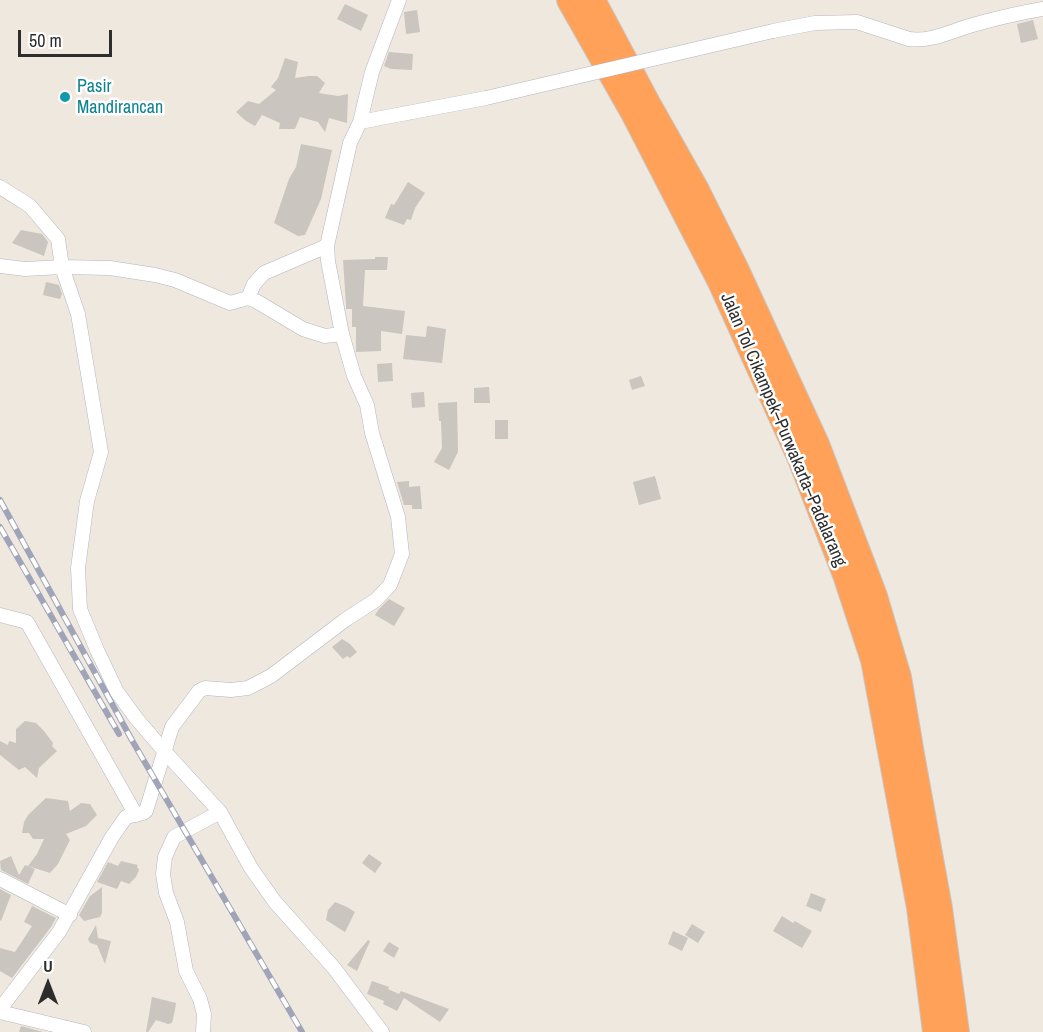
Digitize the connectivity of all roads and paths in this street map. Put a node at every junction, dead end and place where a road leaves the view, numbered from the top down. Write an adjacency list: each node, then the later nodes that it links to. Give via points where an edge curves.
1 (399, 0): 5 (street, via 372,72)
2 (569, 0): 22 (highway, Jalan Tol Cikampek–Purwakarta–Padalarang, via 633,113 720,282 800,459 845,575 873,660 919,908)
3 (593, 0): 23 (highway, Jalan Tol Cikampek–Purwakarta–Padalarang, via 736,268 817,444 874,596 899,677 940,908)
4 (1043, 9): 5 (street, bridge, via 1014,13 918,41 857,22 815,23 486,98)
5 (360, 122): 7 (street, via 350,143)
6 (0, 187): 9 (street, via 30,206 58,239)
7 (327, 246): 10 (street, via 264,273); 11 (street)
8 (0, 266): 9 (street)
9 (62, 267): 10 (street, via 110,268 155,275 231,303); 13 (street, via 78,314 101,452 87,501 78,568 80,609 117,692)
10 (248, 298): 11 (street, via 303,329 325,336)
11 (342, 334): 13 (street, via 367,405 398,517 402,554 390,585 376,600 271,676 248,688 199,691 172,726)
12 (0, 615): 15 (street, via 27,622)
13 (165, 752): 14 (street); 15 (street, via 146,811)
14 (220, 812): 20 (street, via 174,837 163,873 186,971 204,1014); 21 (street, via 250,868 275,902 334,968)
15 (136, 815): 17 (street, via 126,817 112,837)
16 (0, 879): 17 (street)
17 (70, 915): 18 (street)
18 (0, 1010): 19 (street)
19 (84, 1032)
20 (203, 1032)
21 (382, 1032)
22 (935, 1032)
23 (957, 1032)

